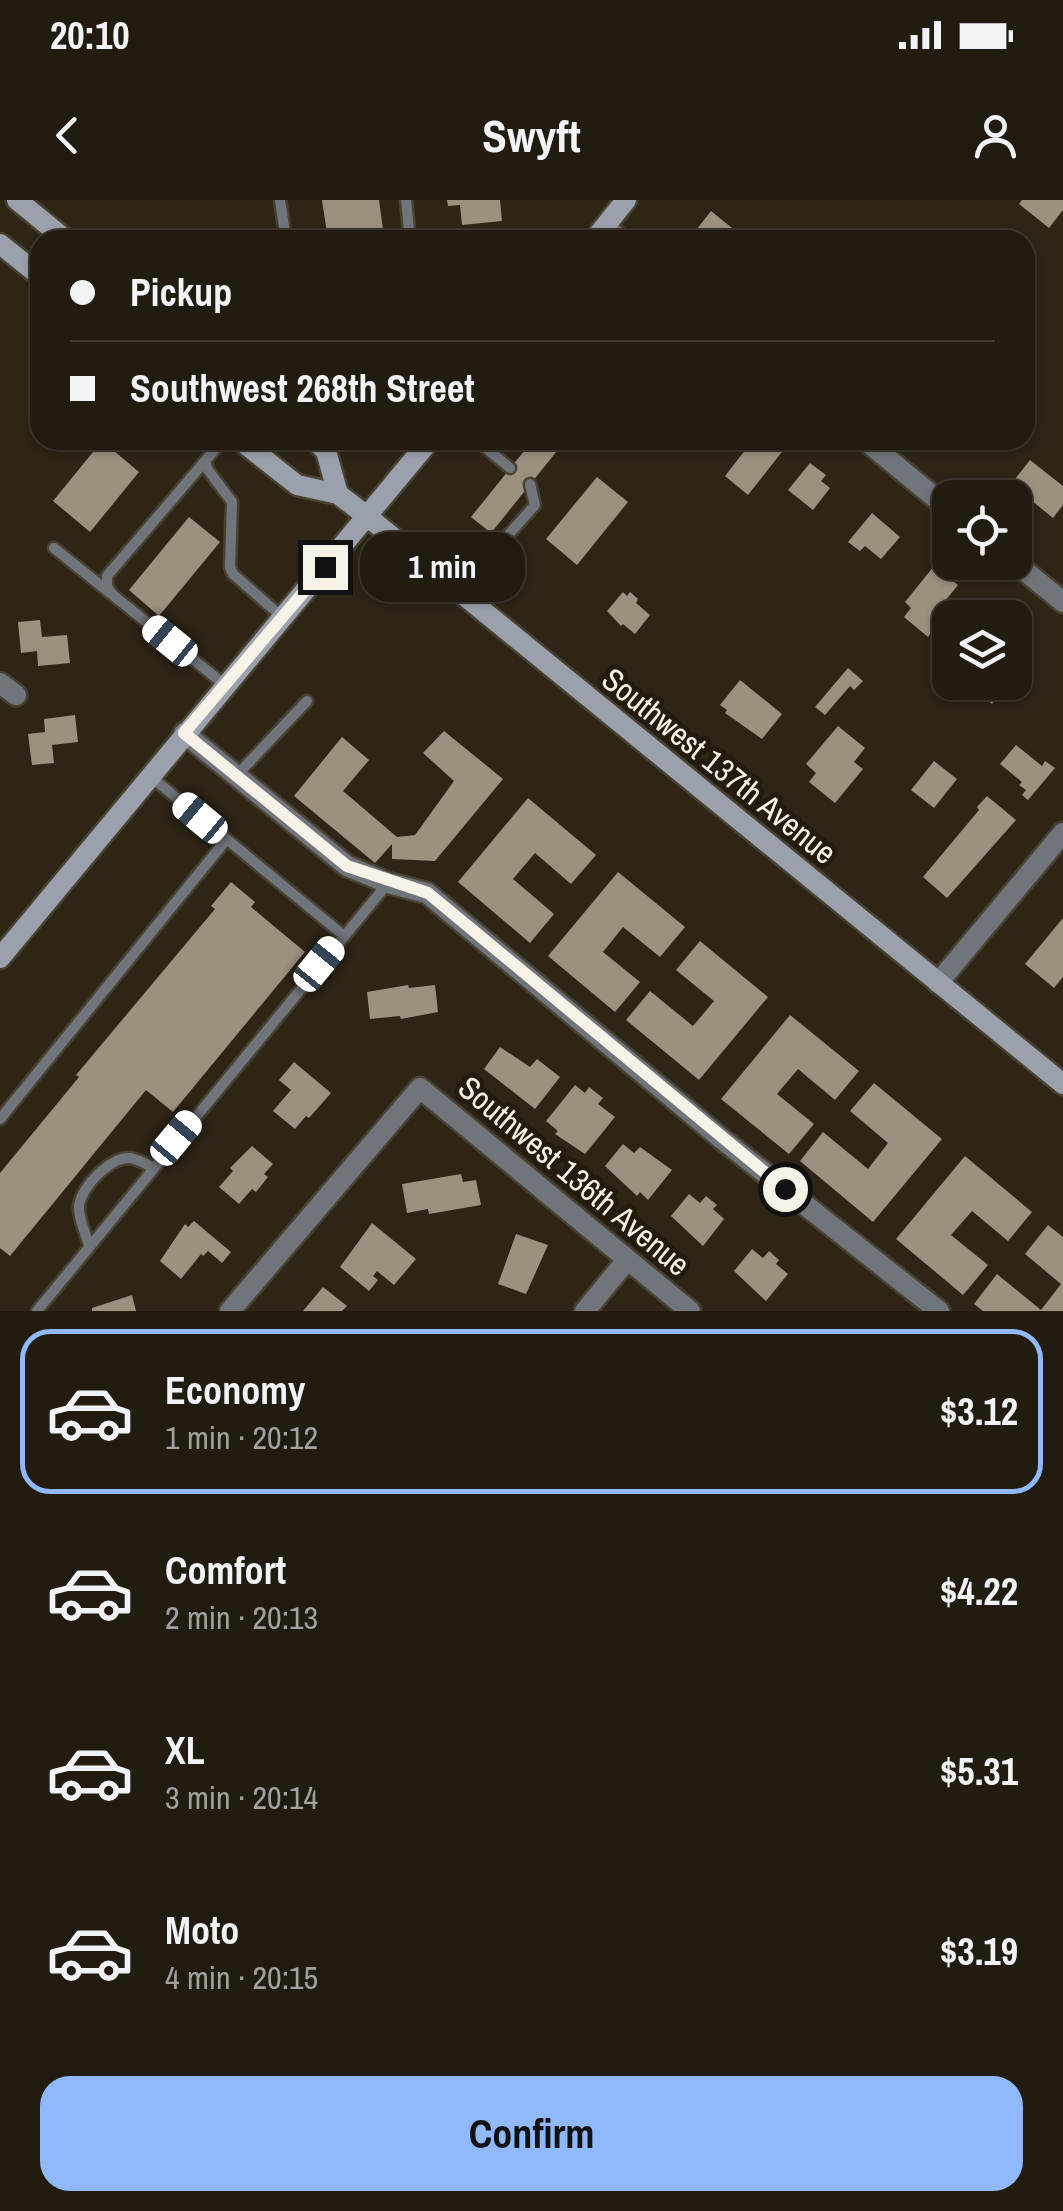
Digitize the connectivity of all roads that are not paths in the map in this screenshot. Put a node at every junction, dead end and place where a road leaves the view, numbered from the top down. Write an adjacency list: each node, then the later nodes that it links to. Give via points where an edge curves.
1 (17, 200): 5 (main road)
2 (280, 200): 6 (lane)
3 (406, 200): 7 (lane)
4 (626, 200): 8 (main road)
5 (54, 230)
6 (284, 230)
7 (409, 230)
8 (610, 230)
9 (0, 244): 10 (main road)
10 (30, 268)
11 (214, 450): 17 (lane)
12 (252, 450): 20 (main road, Southwest 137th Avenue, via 296,485)
13 (325, 450): 20 (main road)
14 (422, 450): 22 (main road)
15 (488, 450): 18 (lane)
16 (877, 450): 21 (street)
17 (205, 460): 26 (lane, via 107,576); 28 (lane, via 232,502 232,574)
18 (510, 468)
19 (530, 484): 25 (lane, via 535,505)
20 (338, 494): 22 (main road, Southwest 137th Avenue)
21 (932, 495)
22 (368, 517): 25 (main road, Southwest 137th Avenue); 28 (main road)
23 (54, 548): 26 (lane)
24 (1032, 577): 27 (street)
25 (458, 591): 39 (main road, Southwest 137th Avenue)
26 (114, 596): 29 (lane)
27 (1063, 602)
28 (282, 617): 29 (main road)
29 (225, 685): 31 (main road)
30 (307, 701): 33 (lane)
31 (184, 733): 32 (main road); 33 (street)
32 (149, 776): 35 (lane); 38 (main road)
33 (236, 776): 36 (street, via 347,866)
34 (1063, 833): 39 (street)
35 (226, 840): 37 (lane); 41 (lane)
36 (388, 882): 37 (lane); 49 (street, via 428,893)
37 (343, 935): 42 (lane)
38 (0, 958)
39 (938, 983): 40 (main road, Southwest 137th Avenue)
40 (1063, 1084)
41 (0, 1119)
42 (152, 1167): 43 (lane); 43 (lane, via 131,1158 114,1160 98,1176 80,1200)
43 (89, 1246): 45 (lane)
44 (627, 1260): 46 (street, Southwest 136th Avenue, via 420,1088); 47 (street); 48 (street, Southwest 136th Avenue)
45 (36, 1311)
46 (230, 1311)
47 (586, 1311)
48 (690, 1311)
49 (939, 1311)

